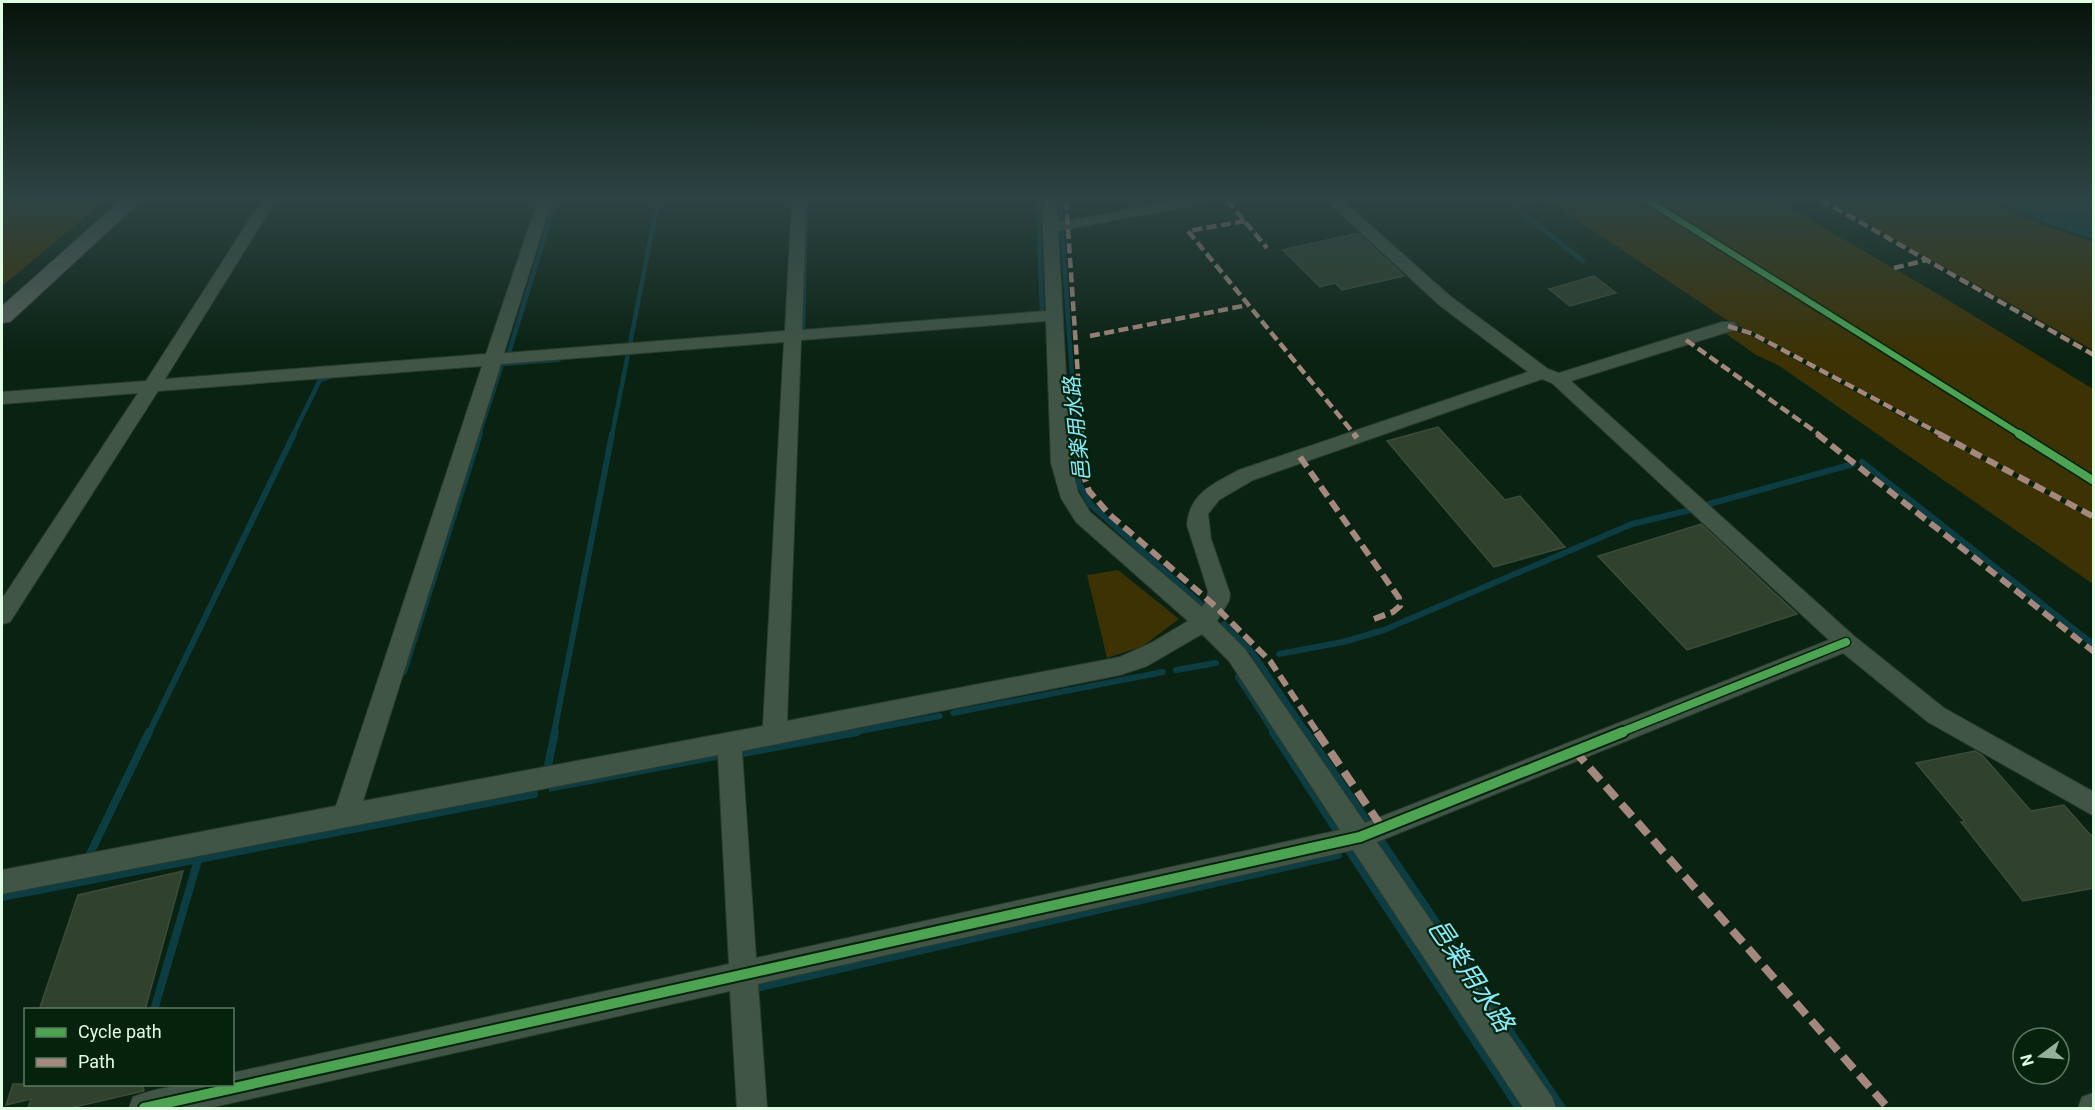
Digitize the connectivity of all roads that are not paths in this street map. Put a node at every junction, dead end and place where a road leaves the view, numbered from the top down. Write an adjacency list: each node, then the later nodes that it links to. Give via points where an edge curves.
1 (74, 252): 8 (main road)
2 (236, 252): 13 (street)
3 (529, 252): 11 (street)
4 (797, 252): 10 (street)
5 (1057, 252): 7 (street)
6 (1390, 252): 12 (street, via 1444,300)
7 (1054, 315): 10 (street); 16 (street, via 1061,463 1072,503 1097,530)
8 (2, 317)
9 (1728, 326): 12 (street)
10 (794, 335): 11 (street); 18 (street)
11 (495, 359): 13 (street); 21 (street)
12 (1550, 376): 16 (street, via 1246,475 1219,488 1200,506 1197,515 1200,539 1219,589 1219,599); 17 (street)
13 (152, 386): 14 (street); 15 (street)
14 (2, 398)
15 (2, 616)
16 (1203, 621): 18 (street, via 1135,662); 22 (street, via 1237,656)
17 (1846, 642): 20 (street, via 1936,715); 22 (street)
18 (775, 734): 19 (street)
19 (729, 743): 21 (street); 24 (street)
20 (2094, 805)
21 (346, 814): 23 (street)
22 (1360, 837): 24 (street); 27 (street)
23 (2, 882)
24 (745, 975): 25 (street); 26 (street)
25 (144, 1108)
26 (752, 1108)
27 (1541, 1108)

